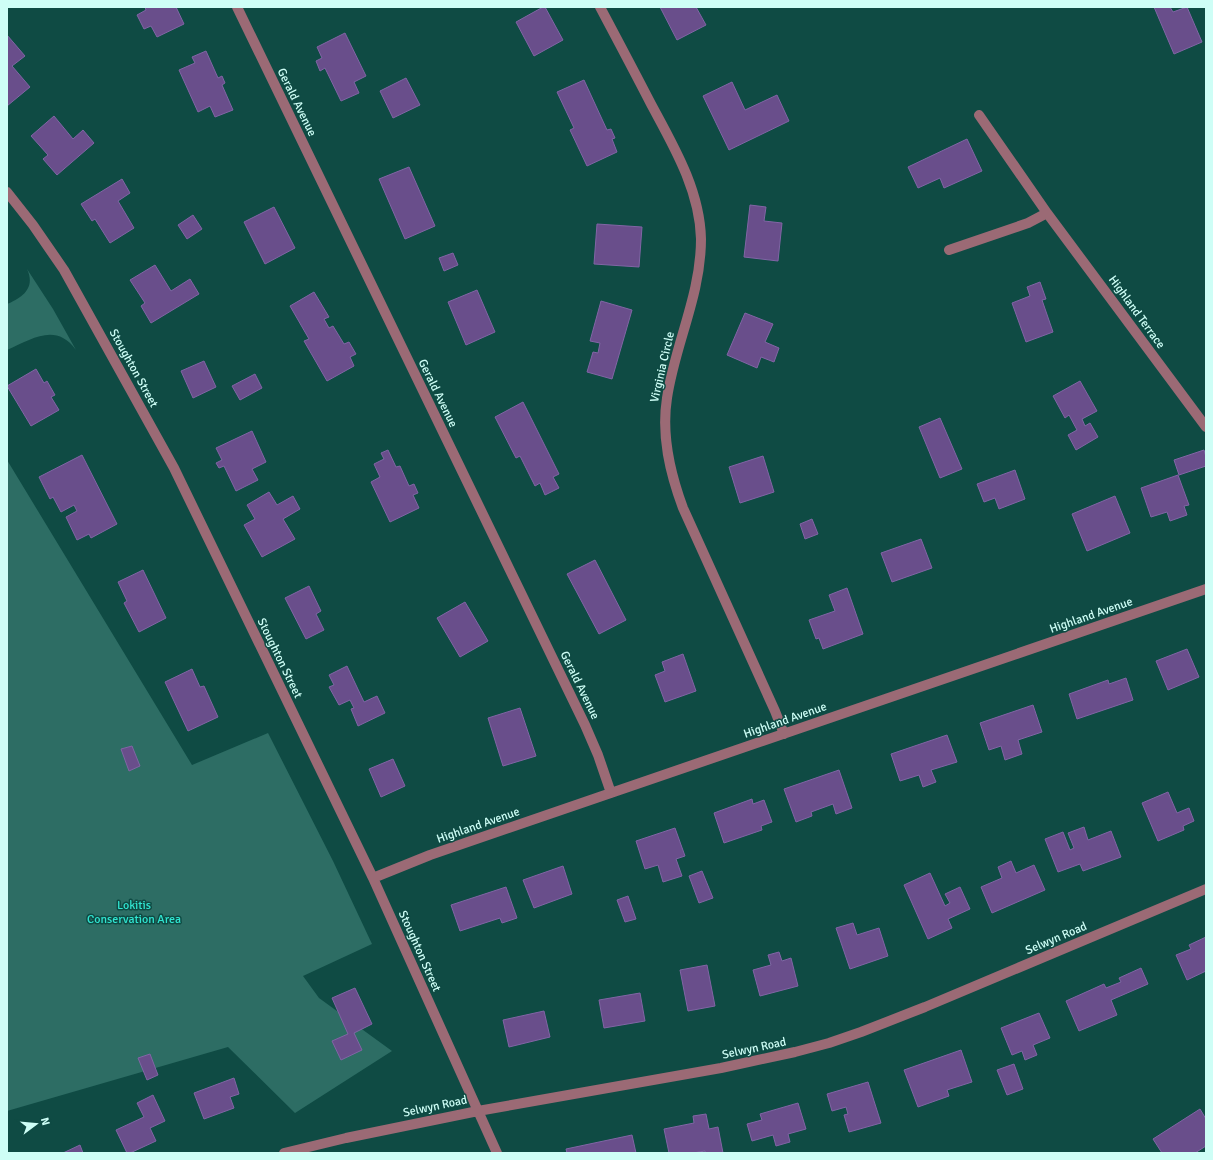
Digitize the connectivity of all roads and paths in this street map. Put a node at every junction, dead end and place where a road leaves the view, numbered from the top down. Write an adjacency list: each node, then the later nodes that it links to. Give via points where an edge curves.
1 (237, 7): 10 (street, Gerald Avenue, via 585,725)
2 (600, 7): 9 (street, Virginia Circle, via 683,166 699,220 701,238 698,275 666,399 665,434 671,471 684,508)
3 (979, 116): 5 (street, Highland Terrace)
4 (7, 192): 11 (street, Stoughton Street, via 34,225 64,270 159,440)
5 (1047, 213): 6 (street, via 1028,223); 7 (street, Highland Terrace)
6 (949, 250)
7 (1206, 427)
8 (1206, 589): 9 (street, Highland Avenue)
9 (784, 734): 10 (street, Highland Avenue)
10 (610, 793): 11 (street, Highland Avenue, via 430,855)
11 (373, 878): 13 (street, Stoughton Street)
12 (1206, 889): 13 (street, Selwyn Road, via 924,1007 829,1043 721,1068)
13 (478, 1111): 14 (street, Selwyn Road); 15 (street, Stoughton Street)
14 (284, 1153)
15 (497, 1153)

